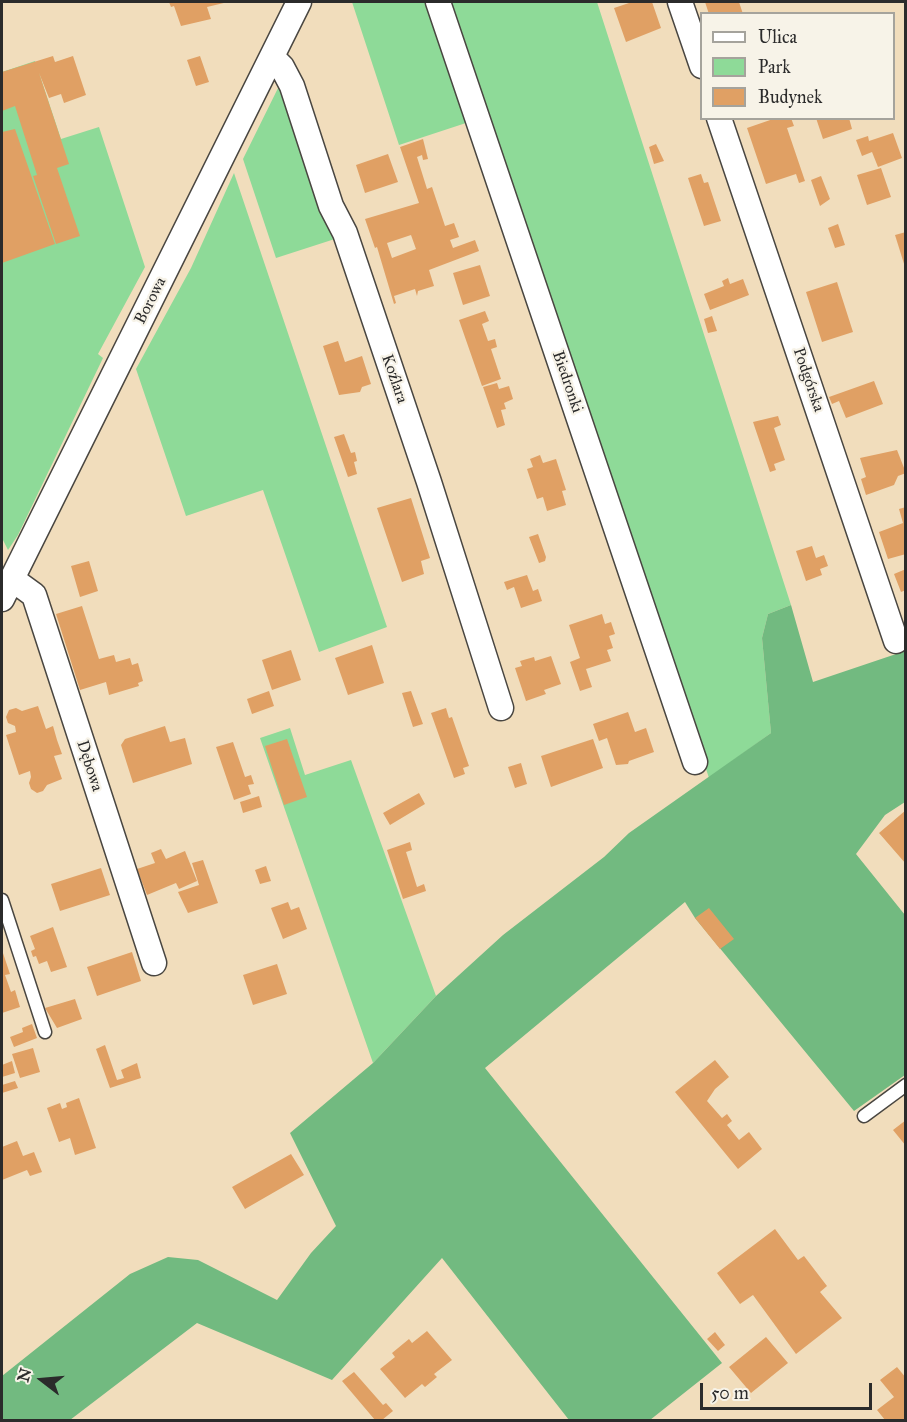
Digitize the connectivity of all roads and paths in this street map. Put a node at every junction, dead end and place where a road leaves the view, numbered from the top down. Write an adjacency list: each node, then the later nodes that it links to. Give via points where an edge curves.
1 (299, 2): 4 (street, Borowa)
2 (438, 2): 10 (street, Biedronki)
3 (680, 2): 5 (street)
4 (272, 57): 7 (street, Borowa); 9 (street, Koźlara, via 292,86 331,206 345,233)
5 (700, 60)
6 (720, 120): 8 (street, Podgórska)
7 (7, 589): 12 (street, Dębowa, via 34,595)
8 (896, 641)
9 (501, 708)
10 (695, 762)
11 (2, 900): 13 (lane)
12 (154, 963)
13 (45, 1032)
14 (906, 1085): 15 (lane)
15 (864, 1116)

